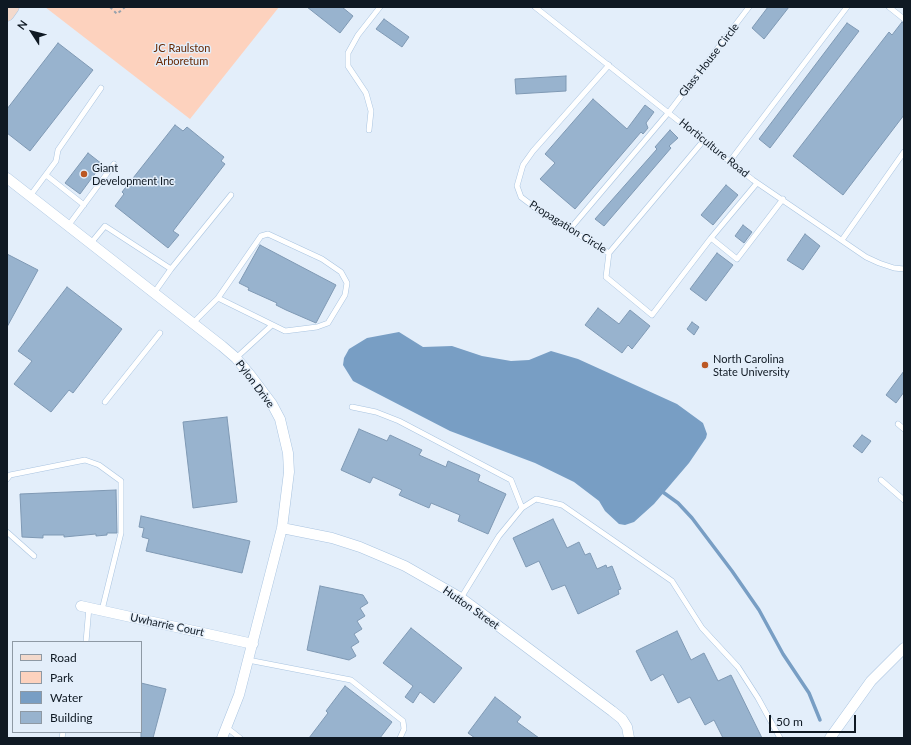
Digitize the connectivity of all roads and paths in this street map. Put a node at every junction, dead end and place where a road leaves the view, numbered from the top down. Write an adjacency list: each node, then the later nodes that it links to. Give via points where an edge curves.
1 (12, 7): 10 (street)
2 (110, 7): 3 (path, via 117,14)
3 (125, 7)
4 (380, 7): 16 (lane, via 358,35 348,53 348,66 366,93 371,111)
5 (535, 7): 13 (lane, Horticulture Road)
6 (742, 7): 11 (lane)
7 (750, 7): 11 (lane, Glass House Circle)
8 (847, 7): 19 (lane)
9 (889, 7): 12 (lane)
10 (7, 14)
11 (744, 14): 15 (lane, Glass House Circle)
12 (904, 20)
13 (609, 66): 15 (lane, Horticulture Road); 29 (lane, Propagation Circle, via 533,151 523,165 519,177 517,186 521,197)
14 (101, 88): 21 (lane, via 58,150 56,161)
15 (669, 112): 17 (lane, Horticulture Road); 29 (lane, Glass House Circle)
16 (369, 130)
17 (704, 140): 19 (lane, Horticulture Road); 33 (lane, Propagation Circle)
18 (904, 152): 31 (lane)
19 (730, 160): 23 (lane, Horticulture Road)
20 (114, 164): 27 (lane)
21 (46, 175): 25 (lane); 27 (lane)
22 (7, 178): 25 (street, Pylon Drive)
23 (758, 183): 26 (lane, Horticulture Road); 30 (lane)
24 (231, 195): 34 (lane)
25 (30, 196): 28 (street, Pylon Drive)
26 (783, 199): 30 (lane, via 737,259); 31 (lane, Horticulture Road)
27 (84, 204): 28 (lane)
28 (68, 226): 32 (street, Pylon Drive)
29 (570, 229): 33 (lane, Propagation Circle)
30 (711, 238): 33 (lane, via 652,315 606,278)
31 (842, 240): 35 (lane, Horticulture Road, via 879,264)
32 (91, 243): 34 (lane, via 105,226); 36 (street, Pylon Drive)
33 (609, 253)
34 (171, 269): 36 (lane)
35 (904, 269)
36 (154, 293): 38 (street, Pylon Drive)
37 (218, 298): 38 (lane); 39 (lane); 39 (lane, via 261,236 268,234 322,259 341,272 347,282 345,295 328,323 285,331)
38 (193, 323): 41 (street, Pylon Drive)
39 (272, 325): 41 (lane)
40 (160, 333): 42 (lane)
41 (236, 358): 50 (street, Pylon Drive, via 272,404 280,419 289,472)
42 (105, 402)
43 (352, 407): 49 (lane, via 376,412 399,421 511,480)
44 (898, 424): 45 (lane)
45 (904, 429)
46 (7, 479): 55 (lane, via 10,475 85,460 99,465 121,481 120,533)
47 (880, 480): 48 (lane)
48 (904, 500)
49 (522, 508): 53 (lane, via 499,536); 65 (lane, via 536,499 562,505 672,581 702,628 738,667)
50 (282, 528): 53 (street, Hutton Street, via 332,538 360,547 405,566); 57 (street, Pylon Drive)
51 (7, 532): 52 (lane)
52 (34, 556)
53 (461, 598): 64 (street, Hutton Street, via 622,719)
54 (85, 606): 55 (street, Uwharrie Court); 56 (lane)
55 (102, 610): 57 (street, Uwharrie Court)
56 (86, 641)
57 (253, 644): 59 (street, Pylon Drive)
58 (904, 648): 66 (street, via 872,681)
59 (248, 660): 60 (street, Pylon Drive, via 239,695); 63 (lane, via 351,680 403,721 404,729)
60 (226, 727): 61 (street, Pylon Drive); 62 (lane)
61 (222, 738)
62 (240, 738)
63 (400, 738)
64 (629, 738)
65 (780, 738)
66 (830, 738)

